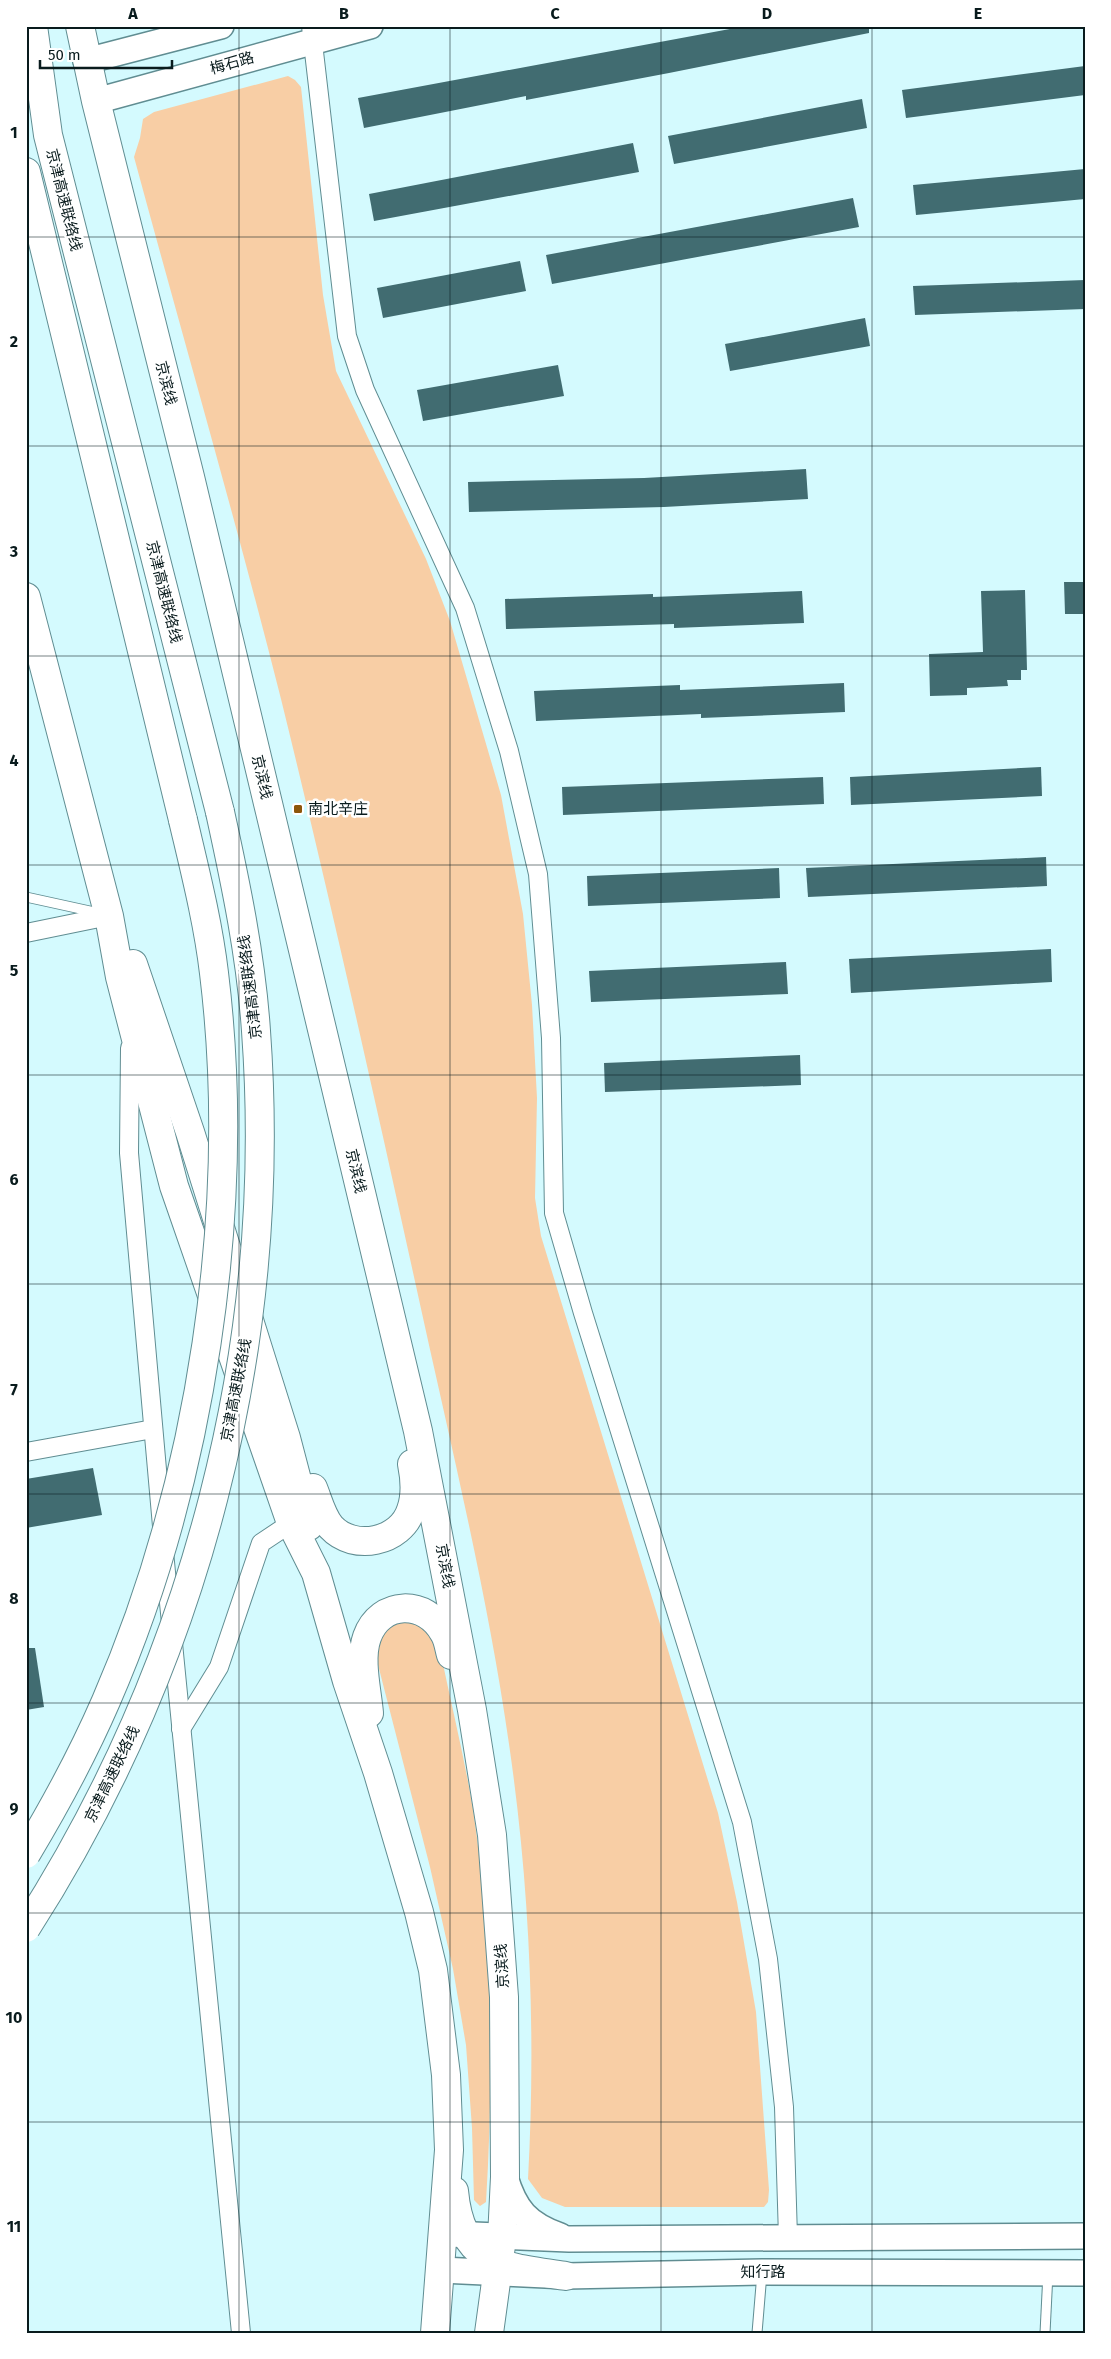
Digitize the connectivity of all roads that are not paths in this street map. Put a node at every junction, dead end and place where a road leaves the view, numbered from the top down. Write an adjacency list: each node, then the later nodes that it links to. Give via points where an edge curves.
1 (33, 26): 24 (highway, 京津高速联络线, bridge, via 48,135 236,883 248,952 257,1048 259,1136 258,1210 244,1352 231,1422 192,1574 161,1666 130,1739 73,1851)
2 (80, 26): 6 (highway, 京滨线)
3 (221, 26): 6 (main road)
4 (370, 26): 5 (main road, 梅石路)
5 (311, 34): 7 (main road, 梅石路); 28 (street, via 346,336 366,390 466,608 509,751 538,874 551,1038 554,1213 742,1822 769,1968 784,2107)
6 (86, 61): 7 (highway, 京滨线)
7 (96, 101): 14 (highway, 京滨线, via 192,487)
8 (26, 172): 23 (highway, 京津高速联络线, bridge, via 206,922 220,1032 222,1187 201,1380 150,1586 106,1701 74,1768)
9 (26, 597): 11 (highway)
10 (26, 897): 11 (lane)
11 (109, 916): 12 (street); 13 (highway); 15 (highway, via 134,967)
12 (26, 933)
13 (131, 1020): 16 (street, via 129,1153); 18 (highway, via 174,1186)
14 (396, 1341): 15 (highway, via 396,1381 414,1474 414,1492 405,1523 390,1535 375,1541 344,1537 330,1527); 22 (highway, 京滨线, via 442,1548)
15 (269, 1383): 19 (highway, via 309,1523)
16 (153, 1429): 17 (street); 20 (street)
17 (26, 1452)
18 (292, 1523): 19 (highway); 20 (street, via 261,1543 219,1667)
19 (316, 1573): 21 (highway)
20 (181, 1729): 36 (street)
21 (378, 1773): 22 (highway, via 364,1652 367,1636 376,1621 388,1611 404,1608 418,1610 433,1619 444,1633 471,1747); 26 (highway, via 433,1970 446,2075 449,2150 460,2220)
22 (484, 1779): 25 (highway, 京滨线, via 493,1843 502,1971)
23 (26, 1854)
24 (26, 1928)
25 (505, 2177): 29 (main road, via 509,2192 522,2214 540,2227); 30 (highway, 京滨线)
26 (455, 2235): 30 (highway, via 480,2254); 31 (highway)
27 (1085, 2236): 28 (main road)
28 (788, 2237): 29 (main road)
29 (569, 2239): 30 (main road)
30 (499, 2258): 31 (main road); 35 (highway); 38 (highway, 京滨线)
31 (441, 2270): 37 (highway)
32 (762, 2272): 33 (main road, 知行路); 35 (main road, 知行路); 39 (lane)
33 (1048, 2273): 34 (main road, 知行路); 40 (lane)
34 (1085, 2273)
35 (566, 2276)
36 (241, 2333)
37 (435, 2333)
38 (489, 2333)
39 (757, 2333)
40 (1045, 2333)

